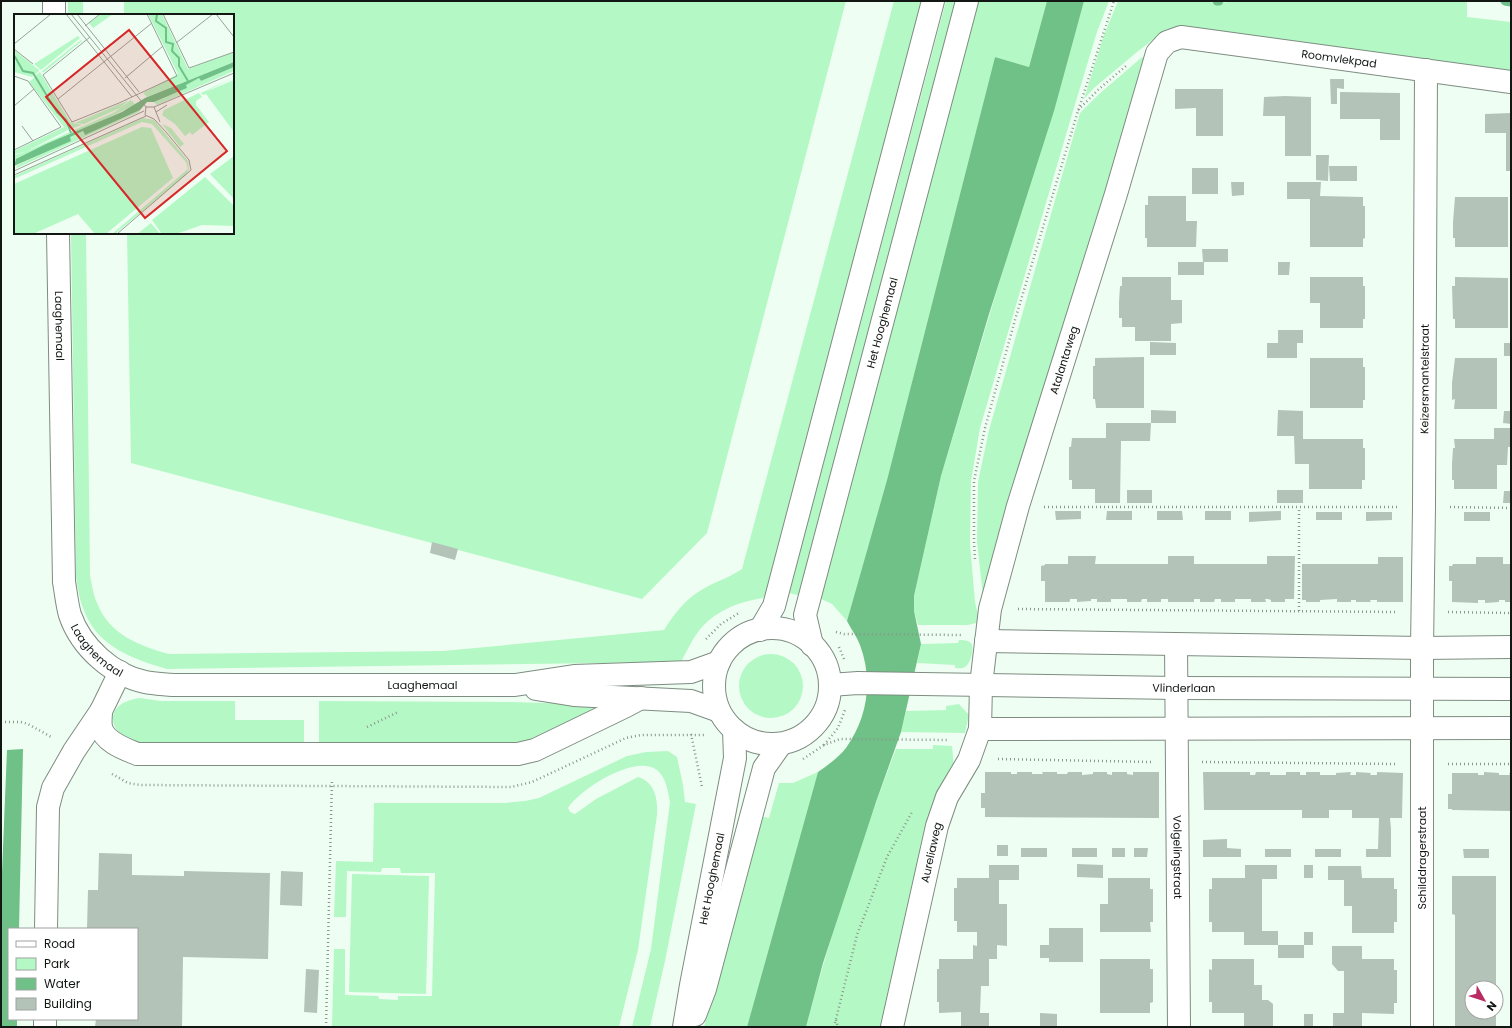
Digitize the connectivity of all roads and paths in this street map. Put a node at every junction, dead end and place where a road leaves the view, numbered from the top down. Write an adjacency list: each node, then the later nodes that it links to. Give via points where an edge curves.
1 (54, 1): 5 (street)
2 (933, 1): 16 (street)
3 (967, 1): 26 (street, Het Hooghemaal, via 805,615)
4 (1114, 1): 9 (path)
5 (54, 14)
6 (1162, 48): 7 (street, Roomvlekpad, via 1181,37); 9 (path, via 1140,54); 11 (street, Atalantaweg)
7 (1426, 70): 8 (street, Roomvlekpad); 12 (street, Keizersmantelstraat)
8 (1511, 82)
9 (1078, 110): 15 (path, via 985,428 974,481)
10 (58, 234): 31 (street, Laaghemaal, via 64,582 70,615 82,639 97,656)
11 (1018, 506): 13 (path); 17 (street, Atalantaweg)
12 (1424, 507): 13 (path); 14 (path); 19 (street, Keizersmantelstraat)
13 (1299, 508): 18 (path)
14 (1511, 508)
15 (976, 564)
16 (774, 606): 21 (street); 32 (path, via 755,608 737,614 720,624 707,637 697,653)
17 (990, 609): 18 (path); 24 (street, Atalantaweg)
18 (1298, 611): 19 (path)
19 (1423, 612): 20 (path); 29 (street, Keizersmantelstraat)
20 (1511, 613)
21 (760, 630): 26 (street, via 788,631 801,636); 30 (street, via 736,641)
22 (844, 634): 23 (path)
23 (962, 635)
24 (986, 641): 25 (street); 34 (street, Atalantaweg)
25 (1176, 644): 29 (street); 36 (street, Volgelingstraat)
26 (812, 645): 33 (street, via 820,653 829,674)
27 (838, 646): 33 (path, via 846,664)
28 (1511, 647): 29 (street)
29 (1422, 648): 37 (street, Keizersmantelstraat)
30 (720, 662): 32 (street, Laaghemaal); 41 (street, via 714,686)
31 (120, 672): 35 (street, Laaghemaal, via 144,682 173,685); 42 (street)
32 (691, 672): 35 (street, Laaghemaal, via 574,676)
33 (846, 684): 34 (street, Vlinderlaan); 51 (path, via 847,706 838,728 824,745 840,739); 52 (street, via 828,702 811,730 797,739)
34 (981, 684): 36 (street, Vlinderlaan); 45 (street, Aureliaweg)
35 (515, 685): 39 (street, Laaghemaal, via 574,694)
36 (1176, 688): 37 (street, Vlinderlaan); 46 (street, Volgelingstraat)
37 (1423, 688): 38 (street, Vlinderlaan); 47 (street, Schilddragerstraat)
38 (1511, 689)
39 (641, 698): 40 (street, Laaghemaal); 42 (street, via 535,750 518,754 137,754 109,739 101,728)
40 (691, 701): 41 (street, Laaghemaal); 50 (path, via 696,719)
41 (719, 710): 49 (street)
42 (101, 711): 59 (street, via 53,788 48,807)
43 (400, 712): 44 (path)
44 (366, 728)
45 (980, 728): 46 (street); 53 (street, Aureliaweg)
46 (1176, 728): 47 (street); 54 (street, Volgelingstraat)
47 (1422, 728): 48 (street); 55 (street, Schilddragerstraat)
48 (1511, 728)
49 (734, 730): 52 (street, via 748,739 764,744); 62 (street, Het Hooghemaal, via 734,758)
50 (706, 735)
51 (937, 740)
52 (781, 744): 63 (street, Het Hooghemaal, via 764,768 705,989)
53 (969, 760): 54 (path); 66 (street, Aureliaweg, via 947,797 937,826)
54 (1177, 762): 55 (path); 67 (street, Volgelingstraat)
55 (1422, 764): 56 (path); 68 (street, Schilddragerstraat)
56 (1511, 764)
57 (332, 774): 61 (path)
58 (913, 812): 60 (path, via 887,857 857,935)
59 (46, 928)
60 (836, 1020): 64 (path); 65 (path)
61 (326, 1027)
62 (684, 1027)
63 (690, 1027)
64 (834, 1027)
65 (838, 1027)
66 (892, 1027)
67 (1179, 1027)
68 (1422, 1027)

